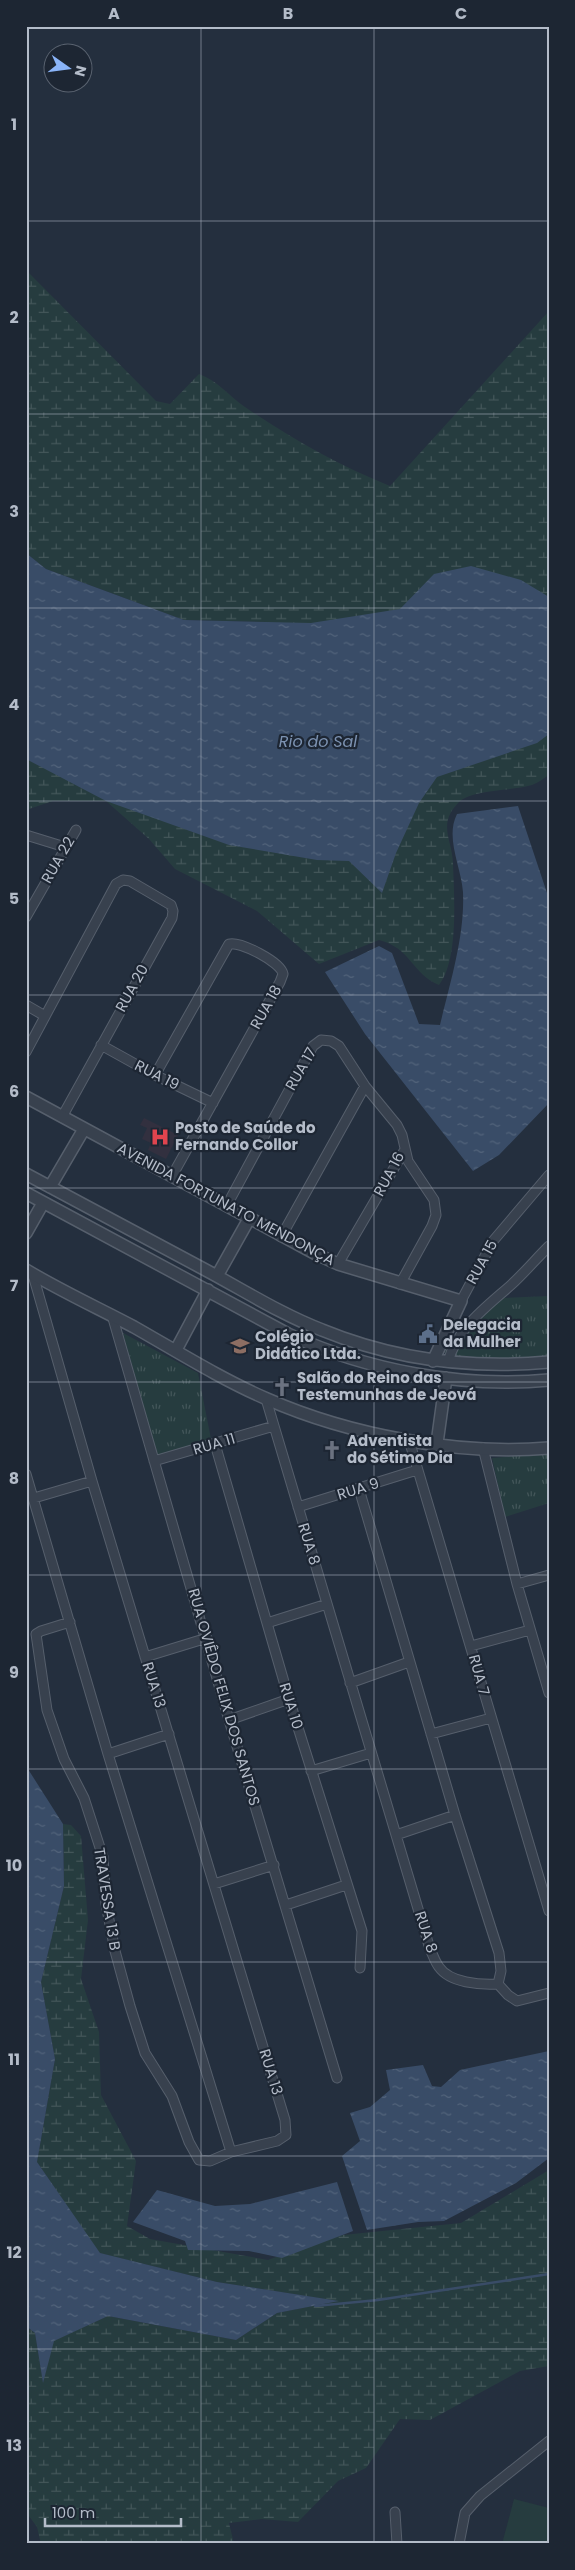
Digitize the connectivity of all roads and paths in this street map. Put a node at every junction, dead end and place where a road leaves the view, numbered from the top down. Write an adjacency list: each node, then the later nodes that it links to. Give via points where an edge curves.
1 (76, 830): 3 (street, RUA 22)
2 (26, 835): 3 (street)
3 (65, 847): 4 (street, RUA 22)
4 (26, 917)
5 (26, 1005): 6 (street)
6 (45, 1016): 7 (street, RUA 20, via 108,896 116,884 126,880 167,902 173,914); 8 (street)
7 (101, 1045): 9 (street, RUA 19); 13 (street, RUA 20)
8 (26, 1052)
9 (155, 1076): 12 (street, RUA 19); 12 (street, RUA 18, via 226,948 230,943 241,944 280,966 282,975)
10 (365, 1086): 15 (street, RUA 16, via 397,1125); 22 (street, RUA 17, via 337,1044 328,1040 316,1043); 25 (street)
11 (26, 1098): 13 (street, AVENIDA FORTUNATO MENDONÇA)
12 (213, 1103): 18 (street, RUA 18)
13 (62, 1117): 14 (street, AVENIDA FORTUNATO MENDONÇA)
14 (84, 1129): 18 (street, AVENIDA FORTUNATO MENDONÇA); 19 (street)
15 (404, 1150): 27 (street, RUA 16); 30 (street, via 434,1200 436,1215)
16 (26, 1174): 19 (street)
17 (549, 1175): 32 (street, RUA 15, via 493,1241)
18 (172, 1176): 22 (street, AVENIDA FORTUNATO MENDONÇA)
19 (50, 1187): 29 (street)
20 (26, 1193): 21 (street)
21 (43, 1203): 24 (street); 31 (street)
22 (227, 1205): 23 (street, AVENIDA FORTUNATO MENDONÇA)
23 (249, 1219): 25 (street, AVENIDA FORTUNATO MENDONÇA); 29 (street)
24 (26, 1232)
25 (281, 1237): 27 (street, AVENIDA FORTUNATO MENDONÇA)
26 (549, 1246): 38 (street, via 470,1321 454,1344)
27 (338, 1264): 30 (street, AVENIDA FORTUNATO MENDONÇA)
28 (30, 1272): 33 (street); 52 (street, RUA 13)
29 (217, 1276): 34 (street)
30 (400, 1284): 32 (street, AVENIDA FORTUNATO MENDONÇA)
31 (208, 1290): 35 (street); 36 (street)
32 (462, 1301): 37 (street, RUA 15)
33 (112, 1315): 36 (street); 49 (street, RUA OVIÊDO FELIX DOS SANTOS)
34 (320, 1330): 35 (street); 37 (street)
35 (310, 1344): 40 (street, via 360,1361)
36 (176, 1350): 42 (street)
37 (433, 1361): 38 (street)
38 (448, 1362): 39 (street, via 505,1365)
39 (549, 1362)
40 (446, 1378): 41 (street, via 494,1382); 45 (street)
41 (549, 1380)
42 (266, 1399): 43 (street, RUA 8); 44 (street, via 346,1428)
43 (274, 1426): 46 (street, RUA 11); 55 (street, RUA 8)
44 (409, 1440): 45 (street); 50 (street, RUA 7)
45 (437, 1443): 47 (street)
46 (215, 1444): 49 (street, RUA 11); 60 (street, RUA 10)
47 (483, 1448): 48 (street); 57 (street)
48 (549, 1448)
49 (154, 1461): 62 (street, RUA OVIÊDO FELIX DOS SANTOS)
50 (417, 1470): 53 (street, RUA 9); 63 (street, RUA 7)
51 (26, 1474): 54 (street)
52 (92, 1481): 54 (street); 64 (street, RUA 13)
53 (360, 1489): 55 (street, RUA 9); 65 (street)
54 (34, 1498): 59 (street)
55 (298, 1507): 58 (street, RUA 8)
56 (549, 1575): 57 (street)
57 (517, 1584): 61 (street)
58 (328, 1604): 60 (street); 66 (street, RUA 8)
59 (70, 1622): 74 (street); 87 (street, TRAVESSA 13 B, via 38,1632 36,1641 49,1715 64,1759 84,1798 103,1857 114,1951 130,2006 145,2053 172,2096 197,2158 208,2161)
60 (267, 1623): 68 (street, RUA 10)
61 (530, 1630): 63 (street); 67 (street)
62 (207, 1638): 64 (street); 70 (street, RUA OVIÊDO FELIX DOS SANTOS)
63 (471, 1646): 69 (street, RUA 7)
64 (145, 1657): 71 (street, RUA 13)
65 (409, 1662): 66 (street); 72 (street)
66 (350, 1683): 73 (street, RUA 8)
67 (549, 1692)
68 (289, 1699): 70 (street); 75 (street, RUA 10)
69 (491, 1718): 72 (street); 82 (street, RUA 7)
70 (229, 1720): 78 (street, RUA OVIÊDO FELIX DOS SANTOS)
71 (169, 1734): 74 (street); 79 (street, RUA 13)
72 (431, 1734): 76 (street)
73 (371, 1753): 75 (street); 77 (street, RUA 8)
74 (108, 1754): 87 (street)
75 (311, 1771): 80 (street, RUA 10)
76 (455, 1815): 77 (street); 84 (street, via 498,1953 501,1971)
77 (396, 1835): 84 (street, RUA 8, via 438,1966 464,1981)
78 (274, 1865): 79 (street); 81 (street, RUA OVIÊDO FELIX DOS SANTOS)
79 (214, 1884): 87 (street, RUA 13, via 287,2131 277,2141)
80 (346, 1885): 81 (street); 83 (street, RUA 10, via 362,1931)
81 (286, 1905): 86 (street, RUA OVIÊDO FELIX DOS SANTOS)
82 (549, 1911)
83 (360, 1968)
84 (498, 1984): 85 (street, via 517,2000)
85 (549, 1993)
86 (337, 2078)
87 (231, 2152)
88 (549, 2441): 91 (street, via 485,2490 465,2513)
89 (395, 2512): 90 (street)
90 (397, 2544)
91 (459, 2544)

